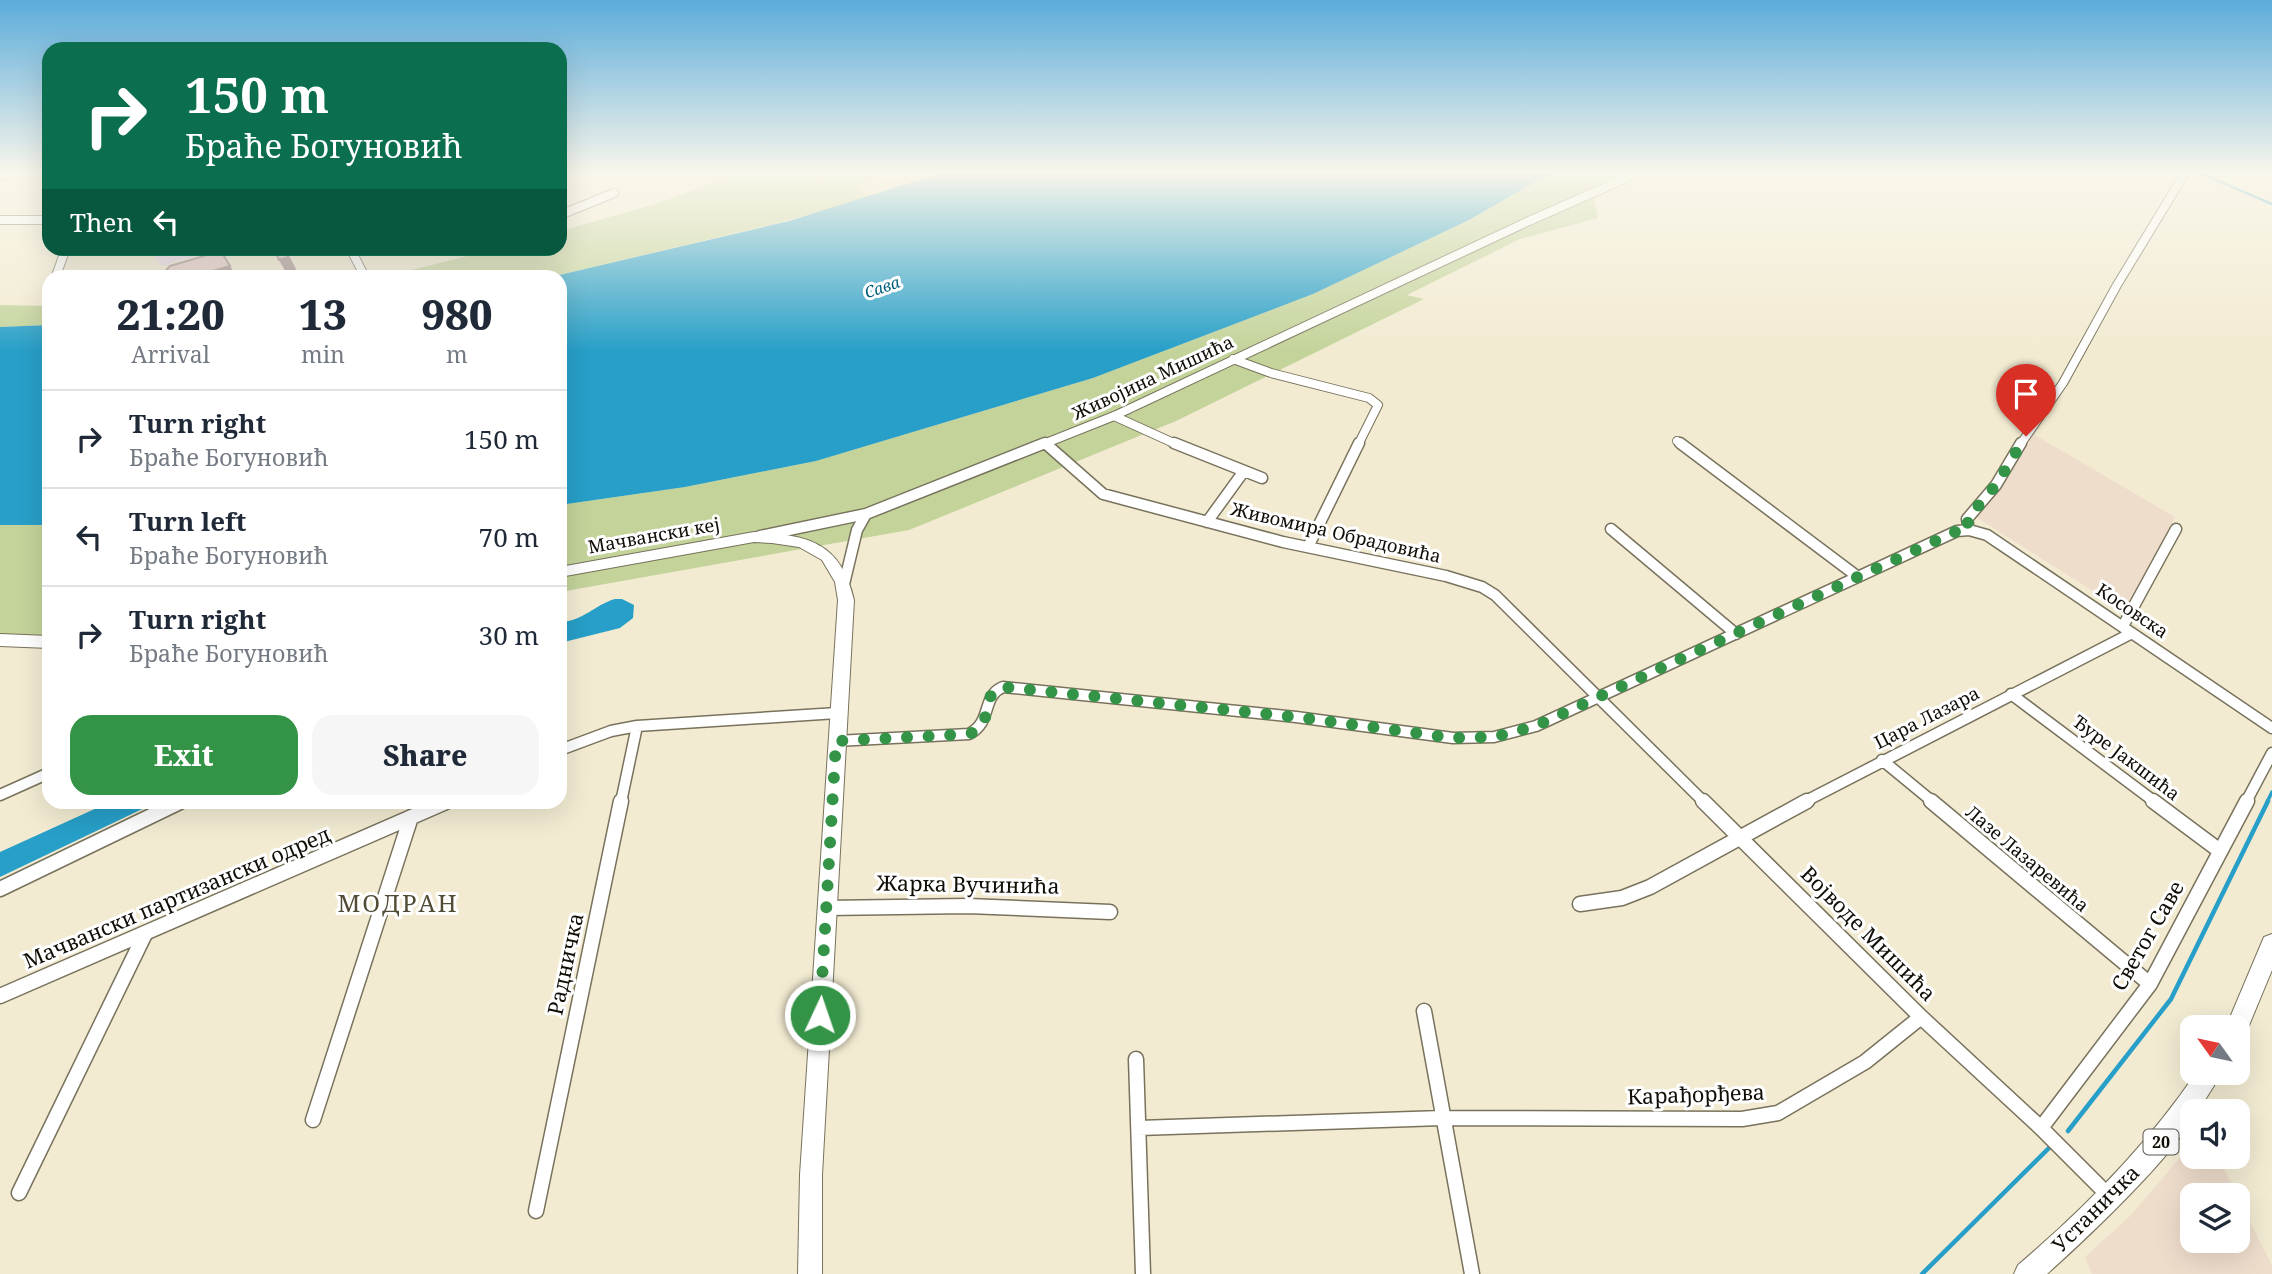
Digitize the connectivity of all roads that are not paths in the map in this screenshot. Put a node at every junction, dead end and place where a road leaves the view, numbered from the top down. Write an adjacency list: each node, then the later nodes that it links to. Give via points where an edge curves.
1 (1502, 232): 3 (street, Живојина Мишића)
2 (2149, 232): 13 (street, via 2063,383 1996,485 1967,519)
3 (1233, 359): 4 (street, Живојина Мишића); 15 (street, via 1369,398 1378,405)
4 (1114, 416): 6 (street, Живојина Мишића); 7 (street)
5 (1678, 441): 17 (street)
6 (1045, 443): 9 (street, Живојина Мишића); 10 (street, Живомира Обрадовића, via 1103,494)
7 (1244, 471): 8 (street); 10 (street)
8 (1262, 478)
9 (866, 514): 14 (street, Живојина Мишића); 18 (street, via 855,531 851,569)
10 (1207, 522): 15 (street, Живомира Обрадовића)
11 (1611, 529): 20 (street)
12 (2176, 529): 19 (street)
13 (1969, 530): 17 (street, via 1957,531); 19 (street, Косовска, via 1987,536)
14 (754, 537): 16 (street, Мачвански кеј); 18 (street, via 793,540 825,553)
15 (1308, 547): 24 (street, Живомира Обрадовића, via 1482,587)
16 (567, 571)
17 (1858, 577): 20 (street)
18 (844, 584): 25 (street)
19 (2128, 629): 23 (street, Цара Лазара); 27 (street, Косовска)
20 (1736, 634): 24 (street)
21 (0, 640): 22 (street)
22 (42, 642)
23 (2011, 694): 31 (street, Цара Лазара); 38 (street, Ђуре Јакшића)
24 (1597, 696): 28 (street, via 1536,726 1494,737 1453,738 1003,687 991,694 979,731); 37 (street, Војводе Мишића)
25 (837, 713): 26 (street); 28 (street)
26 (637, 726): 29 (street); 58 (street, Радничка)
27 (2272, 728)
28 (836, 741): 41 (street)
29 (567, 747)
30 (2272, 752): 38 (street, Светог Саве)
31 (1882, 760): 37 (street, Цара Лазара); 45 (street, Лазе Лазаревића)
32 (42, 777): 33 (street)
33 (0, 795)
34 (166, 809): 39 (street)
35 (430, 809): 36 (street, Мачвански партизански одред)
36 (411, 817): 43 (street, Мачвански партизански одред); 53 (street)
37 (1739, 836): 40 (street, Цара Лазара, via 1650,887 1622,898); 49 (street, Војводе Мишића)
38 (2220, 851): 45 (street, Светог Саве)
39 (0, 889)
40 (1580, 904)
41 (826, 908): 42 (street, Жарка Вучинића, via 972,906); 59 (street)
42 (1110, 912)
43 (145, 934): 46 (street, Мачвански партизански одред); 56 (street)
44 (2272, 944): 48 (main road)
45 (2150, 984): 55 (street, Светог Саве)
46 (0, 996)
47 (1424, 1011): 52 (street)
48 (2242, 1015)
49 (1921, 1017): 52 (street, Карађорђева, via 1865,1062 1777,1113 1742,1119); 55 (street, Војводе Мишића)
50 (1136, 1059): 54 (street)
51 (2202, 1085): 57 (main road, Устаничка / 20, via 2176,1125)
52 (1442, 1118): 54 (street, Карађорђева); 61 (street)
53 (313, 1120)
54 (1139, 1128): 60 (street)
55 (2041, 1128): 57 (street, Војводе Мишића)
56 (19, 1194)
57 (2112, 1198): 62 (main road, Устаничка / 20)
58 (536, 1211)
59 (810, 1274)
60 (1143, 1274)
61 (1472, 1274)
62 (2027, 1274)

